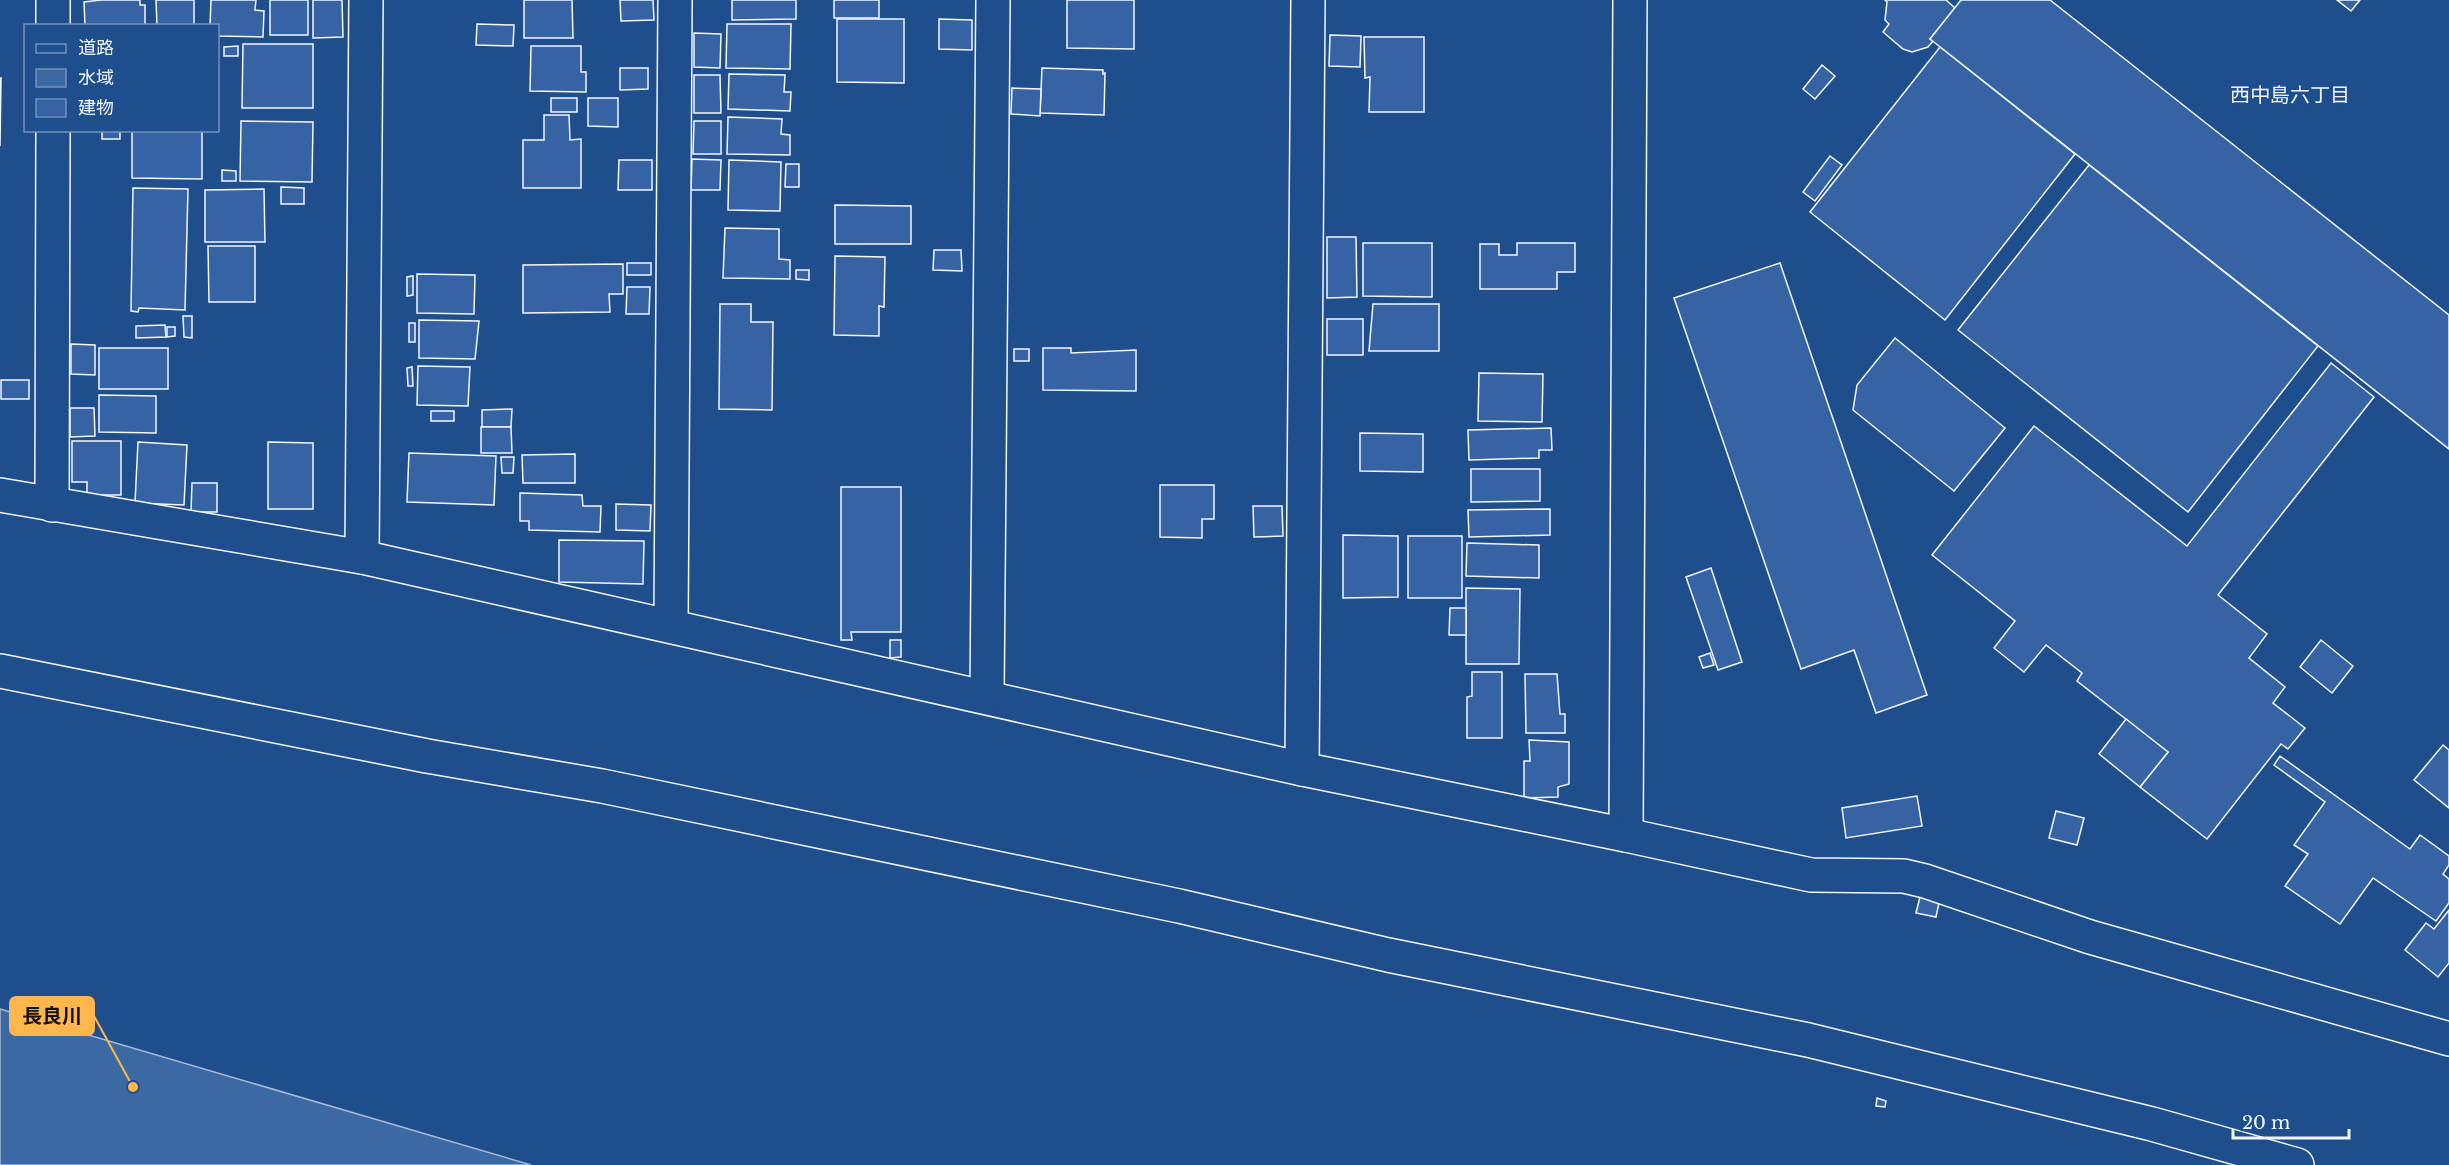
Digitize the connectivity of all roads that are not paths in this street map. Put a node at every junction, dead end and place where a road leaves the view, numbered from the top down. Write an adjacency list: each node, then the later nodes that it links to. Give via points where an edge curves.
1 (53, 0): 7 (street)
2 (366, 0): 11 (street)
3 (675, 0): 12 (street)
4 (993, 0): 14 (street)
5 (1308, 0): 15 (street)
6 (1630, 0): 16 (street)
7 (53, 24)
8 (53, 132): 10 (street)
9 (0, 495): 10 (street)
10 (52, 505): 11 (street)
11 (362, 557): 12 (street)
12 (671, 625): 14 (street)
13 (0, 671): 18 (street, via 427,756 626,790 1388,955 1808,1040 2152,1124)
14 (987, 697): 15 (street)
15 (1302, 769): 16 (street)
16 (1626, 835): 17 (street, via 1811,875 1904,876 1925,881 2090,937)
17 (2449, 1039)
18 (2296, 1165)

